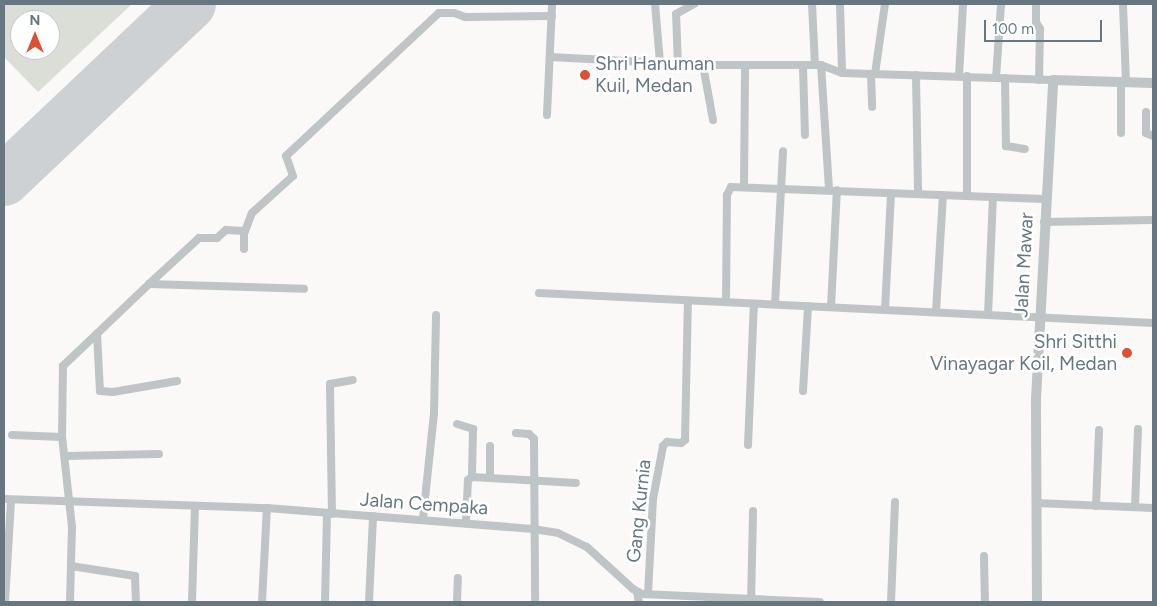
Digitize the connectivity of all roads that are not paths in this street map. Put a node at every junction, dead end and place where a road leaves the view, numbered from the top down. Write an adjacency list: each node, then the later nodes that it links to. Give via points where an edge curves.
1 (552, 4): 11 (street)
2 (655, 4): 13 (street)
3 (694, 4): 14 (street, via 676,13)
4 (812, 4): 17 (street)
5 (840, 4): 19 (street)
6 (885, 4): 20 (street)
7 (963, 4): 22 (street)
8 (1001, 4): 24 (street)
9 (1036, 4): 26 (street, via 1036,22 1040,29)
10 (1124, 4): 28 (street)
11 (552, 16): 12 (street); 50 (street, via 465,17 446,12 433,17 286,156 293,176 252,213)
12 (550, 57): 13 (street); 32 (street)
13 (660, 62): 14 (street)
14 (678, 65): 18 (street)
15 (745, 65): 16 (street); 18 (street); 39 (street)
16 (804, 65): 17 (street); 35 (street)
17 (818, 65): 19 (street); 41 (street, via 825,101 824,137)
18 (703, 66): 33 (street)
19 (842, 73): 20 (street)
20 (873, 74): 21 (street); 30 (street)
21 (916, 75): 22 (street); 43 (street)
22 (959, 76): 23 (street)
23 (967, 76): 24 (street); 45 (street)
24 (996, 78): 25 (street)
25 (1005, 78): 26 (street); 37 (street, via 1006,146)
26 (1038, 80): 27 (street)
27 (1054, 80): 28 (street); 47 (street, Jalan Mawar)
28 (1123, 82): 29 (street); 34 (street)
29 (1153, 83)
30 (872, 108)
31 (1146, 112): 36 (street, via 1146,134)
32 (547, 116)
33 (713, 120)
34 (1121, 134)
35 (805, 135)
36 (1153, 136)
37 (1025, 149)
38 (783, 151): 40 (street)
39 (744, 187): 40 (street); 56 (street, via 729,188)
40 (782, 188): 41 (street); 58 (street)
41 (833, 190): 42 (street); 60 (street)
42 (891, 193): 43 (street); 61 (street)
43 (918, 194): 44 (street)
44 (943, 195): 45 (street); 62 (street)
45 (967, 196): 46 (street)
46 (994, 197): 47 (street); 64 (street)
47 (1046, 199): 49 (street, Jalan Mawar)
48 (1153, 220): 49 (street)
49 (1044, 222): 65 (street, Jalan Mawar)
50 (244, 231): 51 (street); 52 (street, via 226,230 217,238 199,238)
51 (244, 249)
52 (148, 284): 53 (street); 67 (street)
53 (304, 289)
54 (539, 293): 55 (street)
55 (688, 301): 56 (street); 104 (street, Gang Kurnia, via 685,440 682,443 667,442 663,446 654,489)
56 (726, 302): 57 (street)
57 (754, 304): 58 (street); 77 (street)
58 (776, 304): 59 (street)
59 (808, 306): 60 (street); 70 (street)
60 (831, 307): 61 (street)
61 (885, 309): 62 (street)
62 (936, 312): 64 (street)
63 (436, 315): 97 (street, via 434,413)
64 (988, 315): 65 (street)
65 (1038, 318): 66 (street); 87 (street, Jalan Mawar)
66 (1153, 324)
67 (97, 334): 69 (street, via 100,391 113,392); 76 (street, via 62,370)
68 (353, 380): 95 (street, via 330,384)
69 (177, 381)
70 (803, 391)
71 (457, 424): 82 (street, via 473,429)
72 (1138, 429): 91 (street)
73 (1099, 430): 90 (street)
74 (516, 433): 83 (street, via 529,434 534,439)
75 (12, 435): 76 (street)
76 (62, 437): 80 (street)
77 (748, 445)
78 (490, 446): 81 (street)
79 (159, 454): 80 (street)
80 (64, 456): 88 (street)
81 (490, 476): 82 (street); 83 (street)
82 (472, 477): 98 (street, via 468,480)
83 (532, 478): 84 (street); 99 (street)
84 (576, 483)
85 (7, 500): 88 (street, Jalan Cempaka); 107 (street)
86 (895, 502): 119 (street)
87 (1036, 503): 90 (street); 121 (street, Jalan Mawar)
88 (71, 504): 89 (street, Jalan Cempaka); 101 (street)
89 (195, 506): 92 (street, Jalan Cempaka); 110 (street)
90 (1096, 506): 91 (street)
91 (1135, 507): 93 (street)
92 (267, 508): 95 (street, Jalan Cempaka); 111 (street)
93 (1153, 508)
94 (753, 511): 106 (street)
95 (330, 514): 96 (street, Jalan Cempaka); 112 (street)
96 (373, 516): 97 (street, Jalan Cempaka); 113 (street)
97 (423, 518): 98 (street, Jalan Cempaka)
98 (466, 522): 99 (street, Jalan Cempaka)
99 (532, 529): 103 (street, Jalan Cempaka, via 558,533 588,547); 115 (street)
100 (984, 556): 120 (street)
101 (72, 566): 108 (street); 109 (street, via 135,576)
102 (458, 578): 114 (street)
103 (637, 592): 104 (street); 116 (street)
104 (648, 594): 105 (street)
105 (705, 600): 106 (street)
106 (751, 601): 117 (street)
107 (5, 602)
108 (70, 602)
109 (136, 602)
110 (192, 602)
111 (262, 602)
112 (326, 602)
113 (369, 602)
114 (457, 602)
115 (535, 602)
116 (639, 602)
117 (797, 602): 118 (street)
118 (820, 602)
119 (891, 602)
120 (985, 602)
121 (1037, 602)

